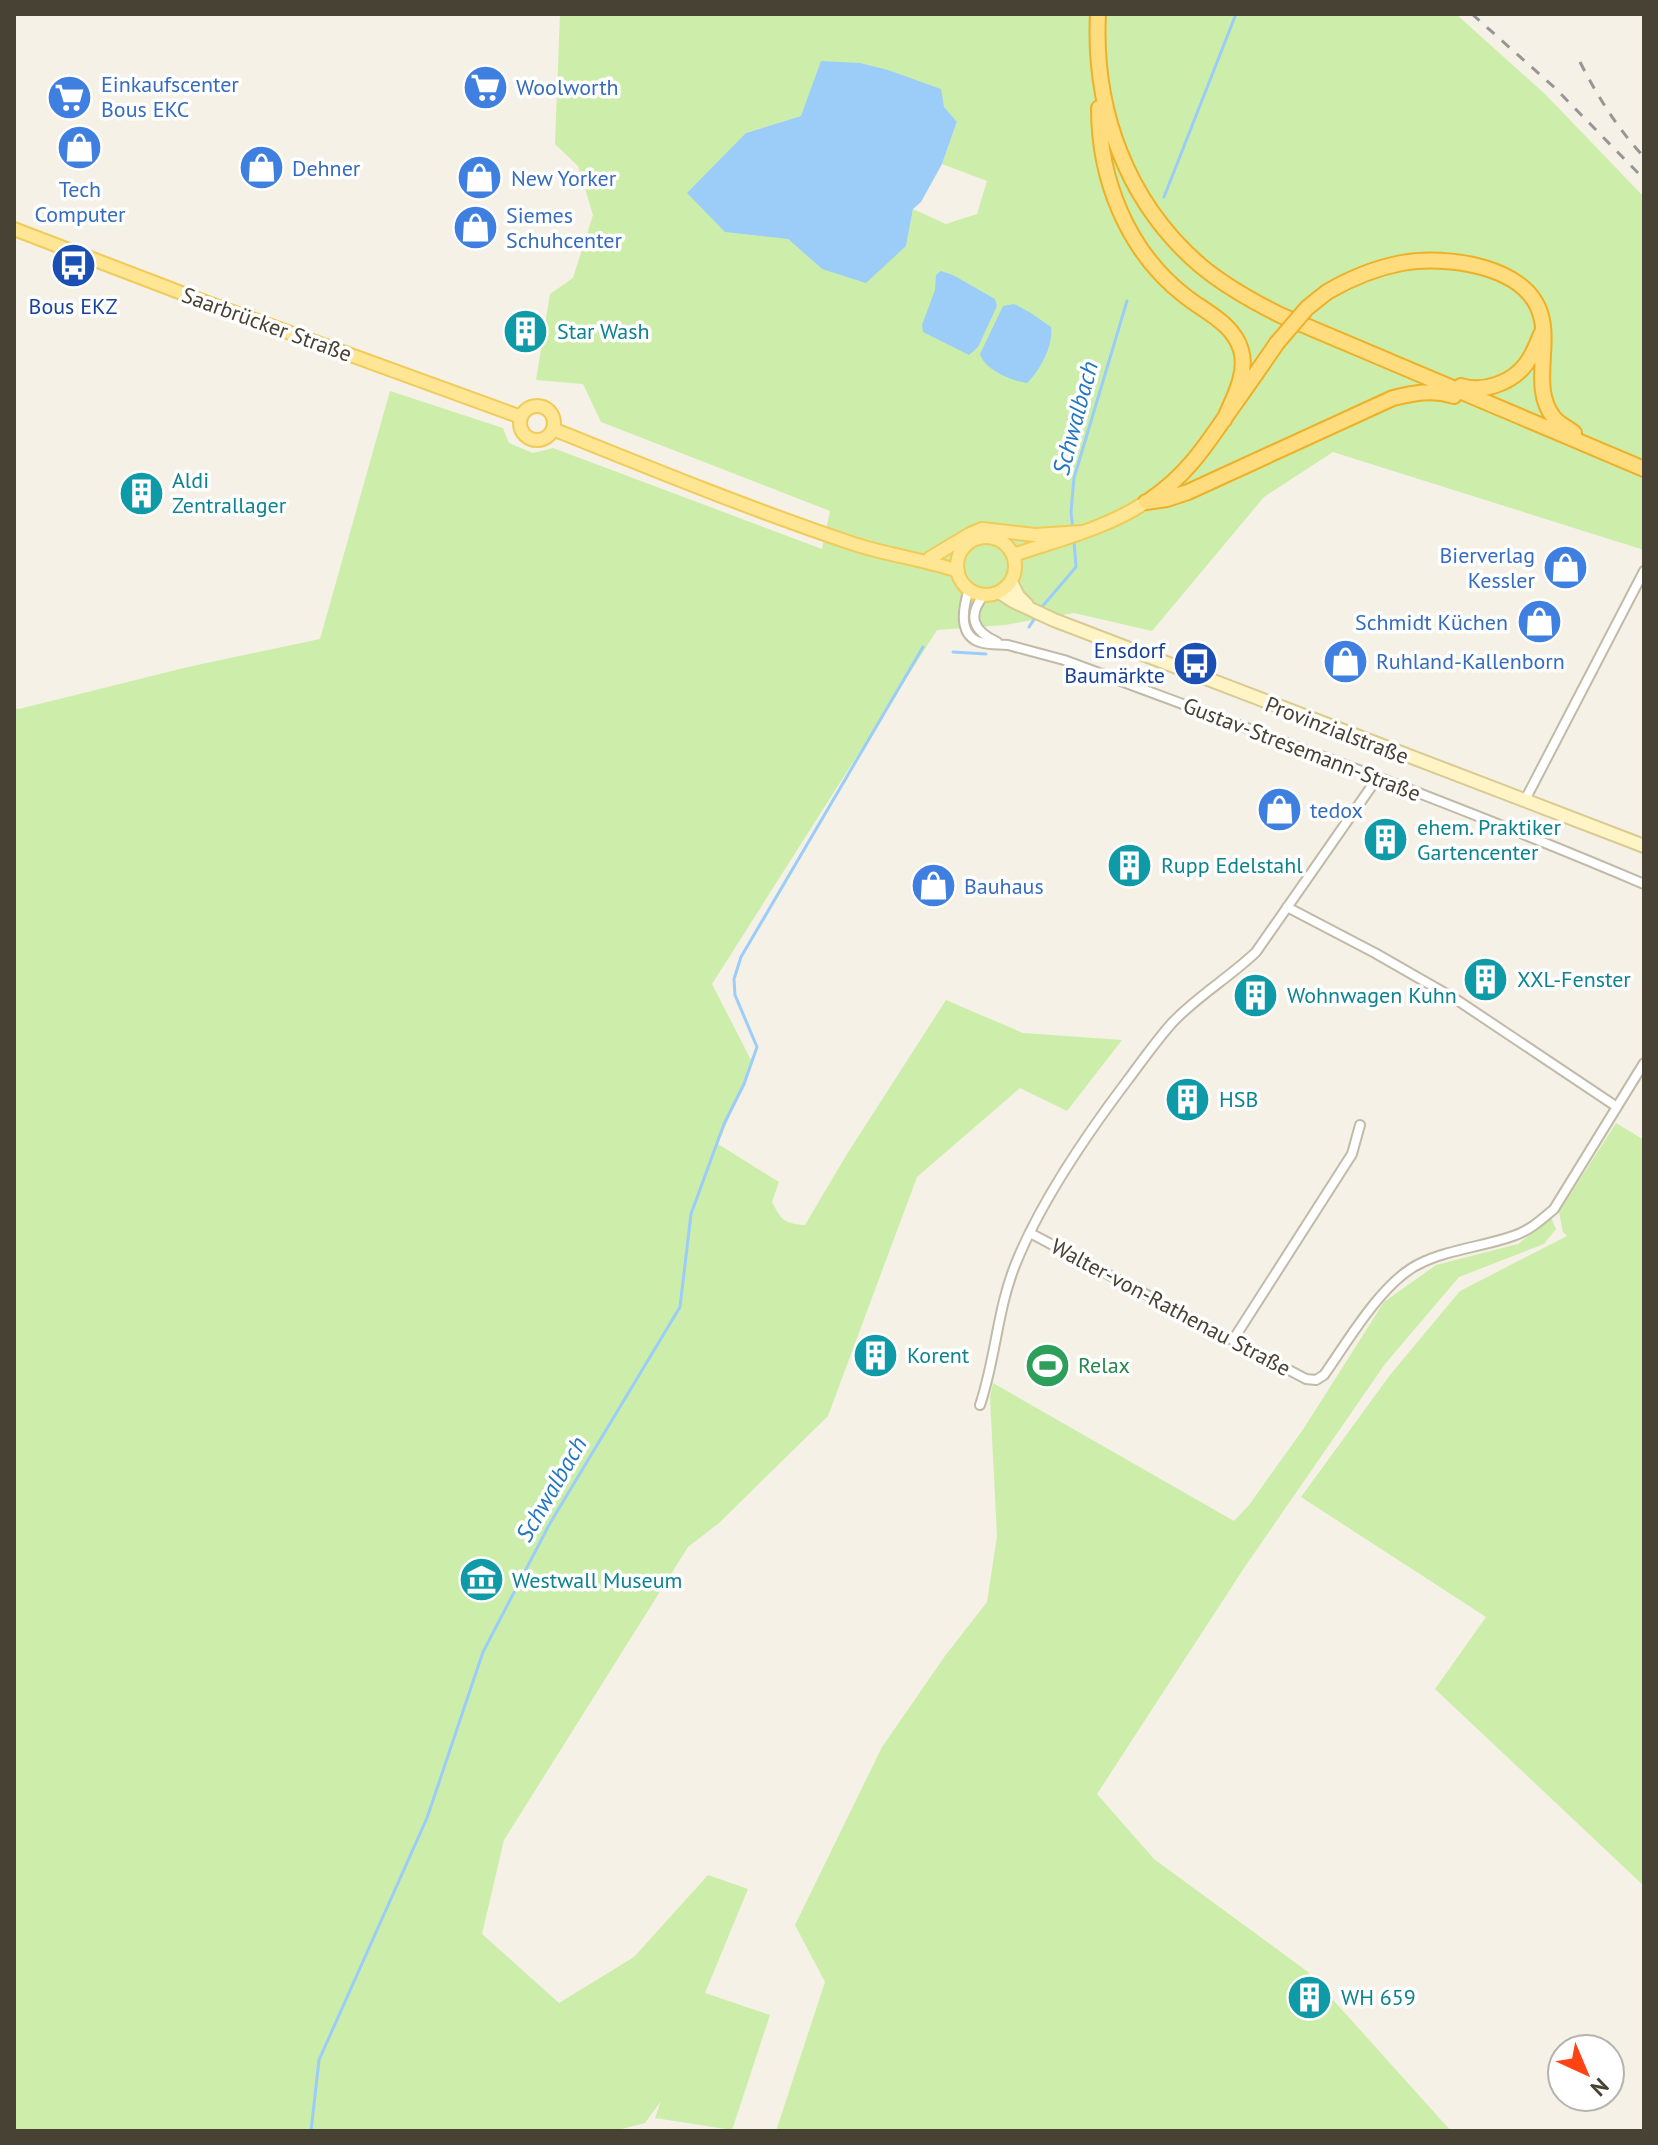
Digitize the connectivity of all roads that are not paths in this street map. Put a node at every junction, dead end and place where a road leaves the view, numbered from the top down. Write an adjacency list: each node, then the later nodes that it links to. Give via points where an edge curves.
1 (1098, 14): 2 (highway)
2 (1101, 86): 5 (highway, via 1128,173 1156,218 1203,267 1280,315); 8 (highway, via 1105,165 1130,232 1170,282 1226,325 1242,353 1238,385)
3 (14, 229): 7 (main road, Saarbrücker Straße)
4 (1543, 330): 5 (highway, via 1526,365 1511,379 1467,388); 8 (highway, bridge, via 1534,299 1500,273 1430,261 1374,270 1346,281 1307,308); 10 (highway, via 1542,384 1554,419)
5 (1427, 376): 6 (highway)
6 (1519, 416): 10 (highway); 12 (highway, via 1443,392 1416,392 1188,492)
7 (521, 417): 9 (main road, via 532,407 542,407 553,415); 9 (main road, via 523,432 531,439 542,440)
8 (1224, 420): 12 (highway, via 1187,469)
9 (553, 429): 16 (main road, via 807,528 881,552)
10 (1624, 461): 11 (highway)
11 (1644, 469)
12 (1146, 502): 13 (main road, via 1088,530)
13 (1061, 536): 15 (main road); 16 (main road, via 982,529)
14 (960, 554): 15 (main road, via 973,540 992,537); 16 (main road); 17 (main road)
15 (1013, 555): 19 (main road)
16 (926, 559): 17 (main road)
17 (958, 571): 20 (main road)
18 (1644, 571): 26 (street)
19 (1011, 582): 21 (main road); 23 (main road)
20 (969, 589): 22 (main road); 24 (street, Gustav-Stresemann-Straße, via 963,613 967,631 978,641)
21 (999, 592): 22 (main road); 23 (main road, Provinzialstraße)
22 (984, 595): 24 (street, via 974,611 976,625)
23 (1032, 611): 26 (main road, Provinzialstraße)
24 (1001, 644): 25 (street, Gustav-Stresemann-Straße, via 1064,660)
25 (1378, 777): 28 (street, Gustav-Stresemann-Straße); 29 (street)
26 (1525, 800): 27 (main road, Provinzialstraße)
27 (1644, 846)
28 (1644, 884)
29 (1287, 907): 31 (street, via 1457,1000); 33 (street, via 1256,952 1173,1022 1100,1116)
30 (1644, 1063): 31 (street, Walter-von-Rathenau Straße)
31 (1617, 1107): 34 (street, Walter-von-Rathenau Straße, via 1554,1209 1514,1236 1416,1265 1382,1294 1316,1380)
32 (1360, 1125): 34 (street, via 1352,1154)
33 (1030, 1233): 34 (street, Walter-von-Rathenau Straße); 35 (street, via 1004,1296)
34 (1233, 1340)
35 (980, 1405)

